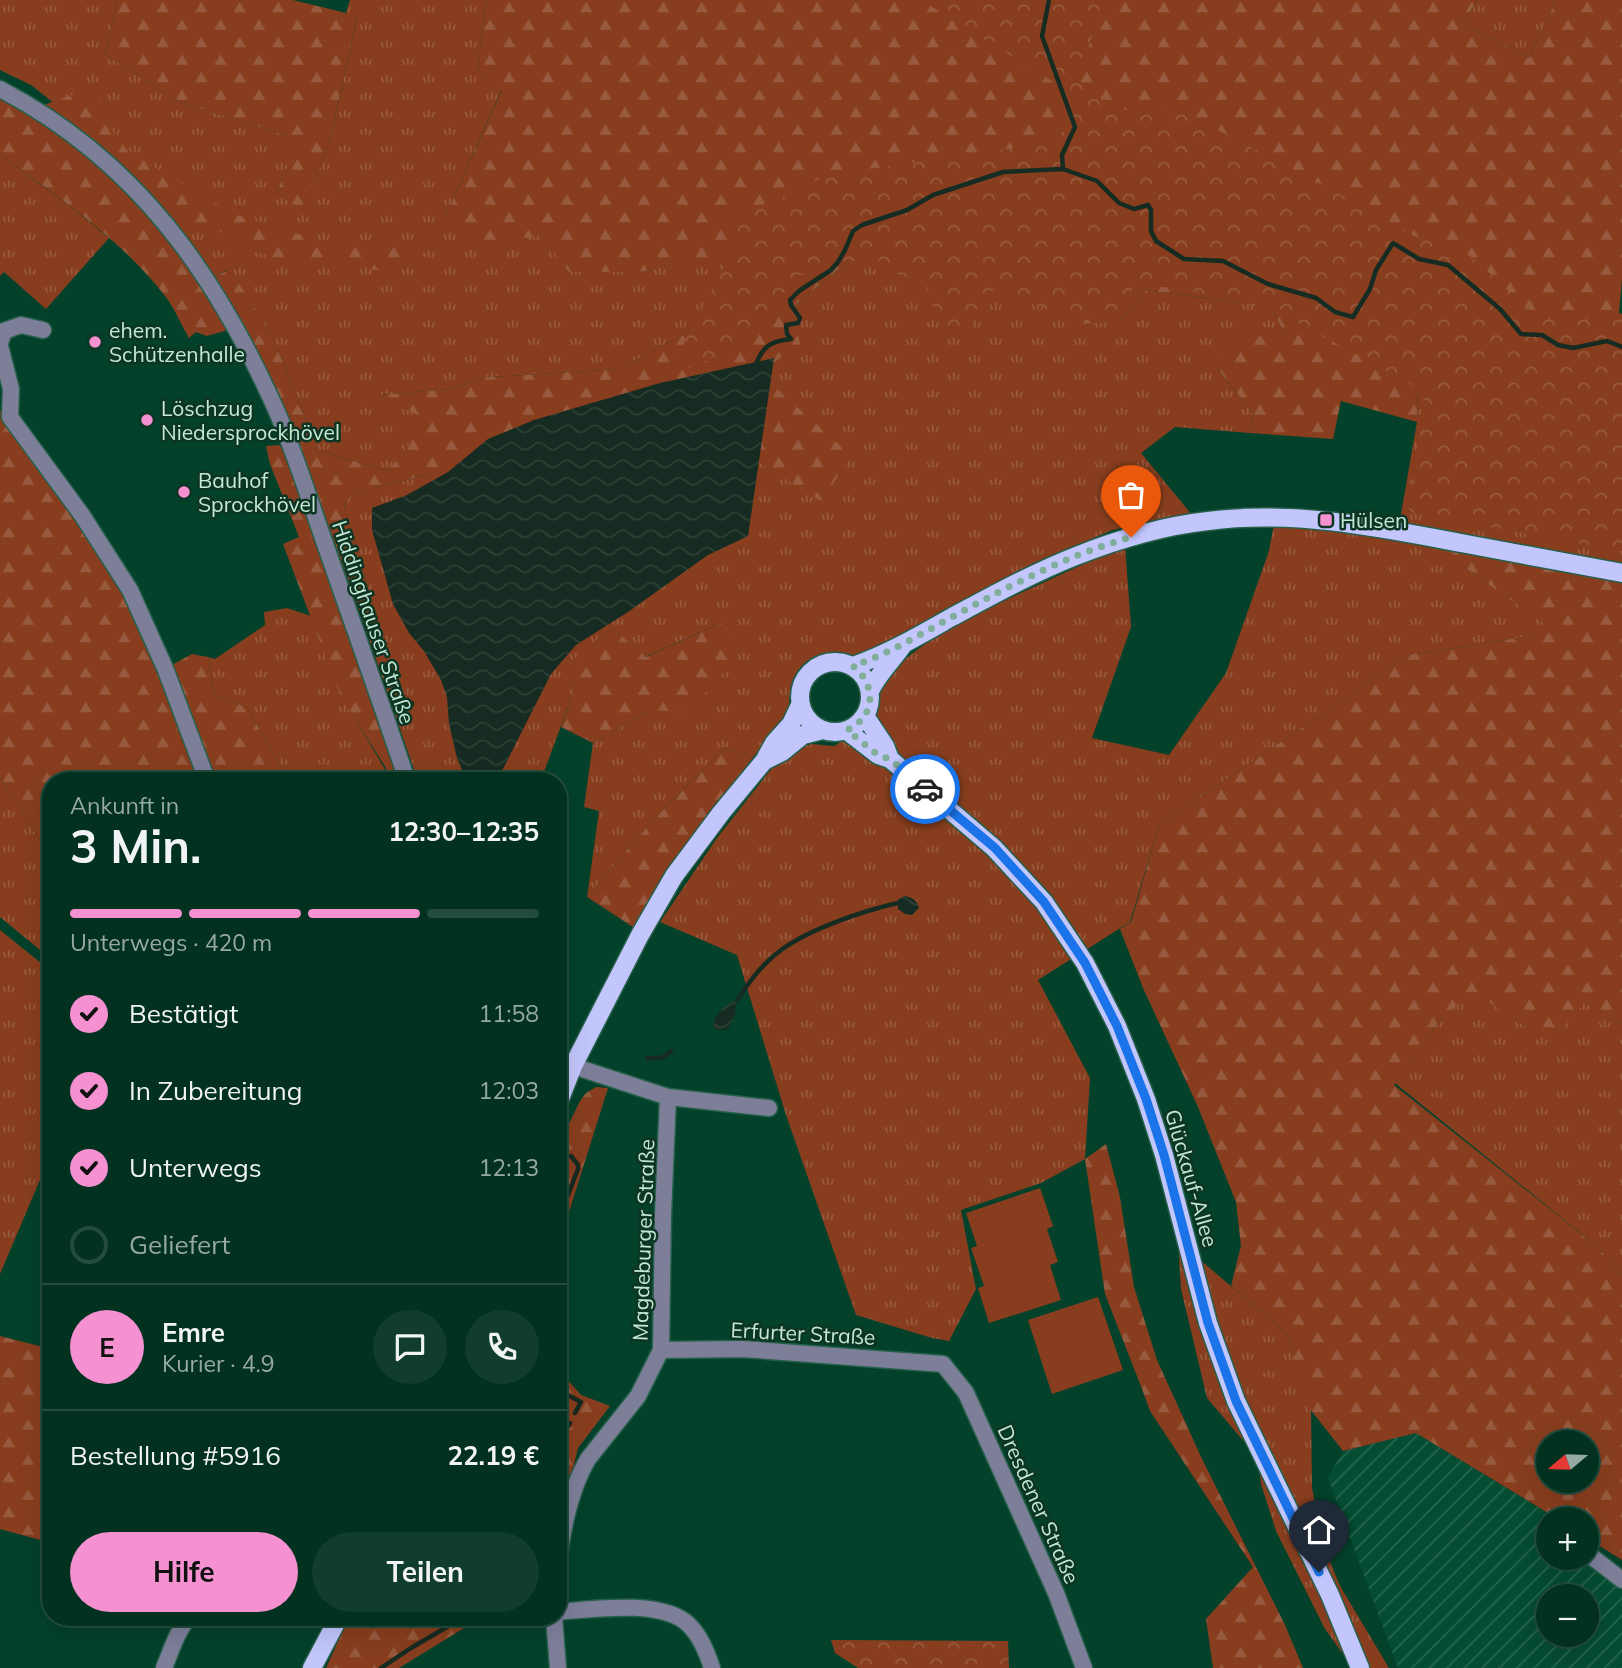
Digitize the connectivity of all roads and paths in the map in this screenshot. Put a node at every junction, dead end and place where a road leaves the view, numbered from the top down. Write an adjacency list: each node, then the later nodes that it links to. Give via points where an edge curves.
1 (0, 89): 16 (street, Hiddinghauser Straße, via 74,135 131,184 180,241 219,299 277,413)
2 (43, 330): 3 (street, via 21,325 4,331)
3 (0, 344): 4 (street, via 11,389)
4 (5, 411): 15 (street, via 131,590)
5 (1622, 573): 6 (main road, via 1338,522 1274,517 1208,521 1147,532 1072,557)
6 (903, 645): 7 (main road); 8 (main road)
7 (853, 666): 8 (main road); 9 (main road, via 837,661 813,668 800,688)
8 (870, 691): 10 (main road)
9 (800, 705): 11 (main road, via 811,724); 14 (main road)
10 (865, 716): 12 (main road); 13 (main road, Glückauf-Allee)
11 (822, 730): 12 (main road); 14 (main road, via 803,735)
12 (847, 730): 13 (main road, Glückauf-Allee)
13 (890, 759): 35 (main road, Glückauf-Allee, via 995,848 1044,902 1085,963 1146,1099 1208,1323 1236,1401 1330,1595)
14 (764, 761): 17 (main road, via 674,876)
15 (204, 772)
16 (404, 772)
17 (567, 1058)
18 (567, 1062): 19 (street)
19 (668, 1097): 20 (street); 21 (street, Magdeburger Straße)
20 (769, 1108)
21 (661, 1350): 22 (street, Erfurter Straße, via 743,1349); 23 (street, Magdeburger Straße, via 638,1396 583,1468)
22 (943, 1364): 34 (street, Dresdener Straße, via 966,1393 1056,1593)
23 (567, 1519)
24 (1599, 1562): 25 (street)
25 (1622, 1580)
26 (567, 1611): 33 (street, via 608,1608 668,1612 690,1626)
27 (183, 1626): 30 (street)
28 (334, 1626): 31 (main road)
29 (555, 1626): 32 (street)
30 (164, 1668)
31 (312, 1668)
32 (558, 1668)
33 (712, 1668)
34 (1084, 1668)
35 (1360, 1668)

